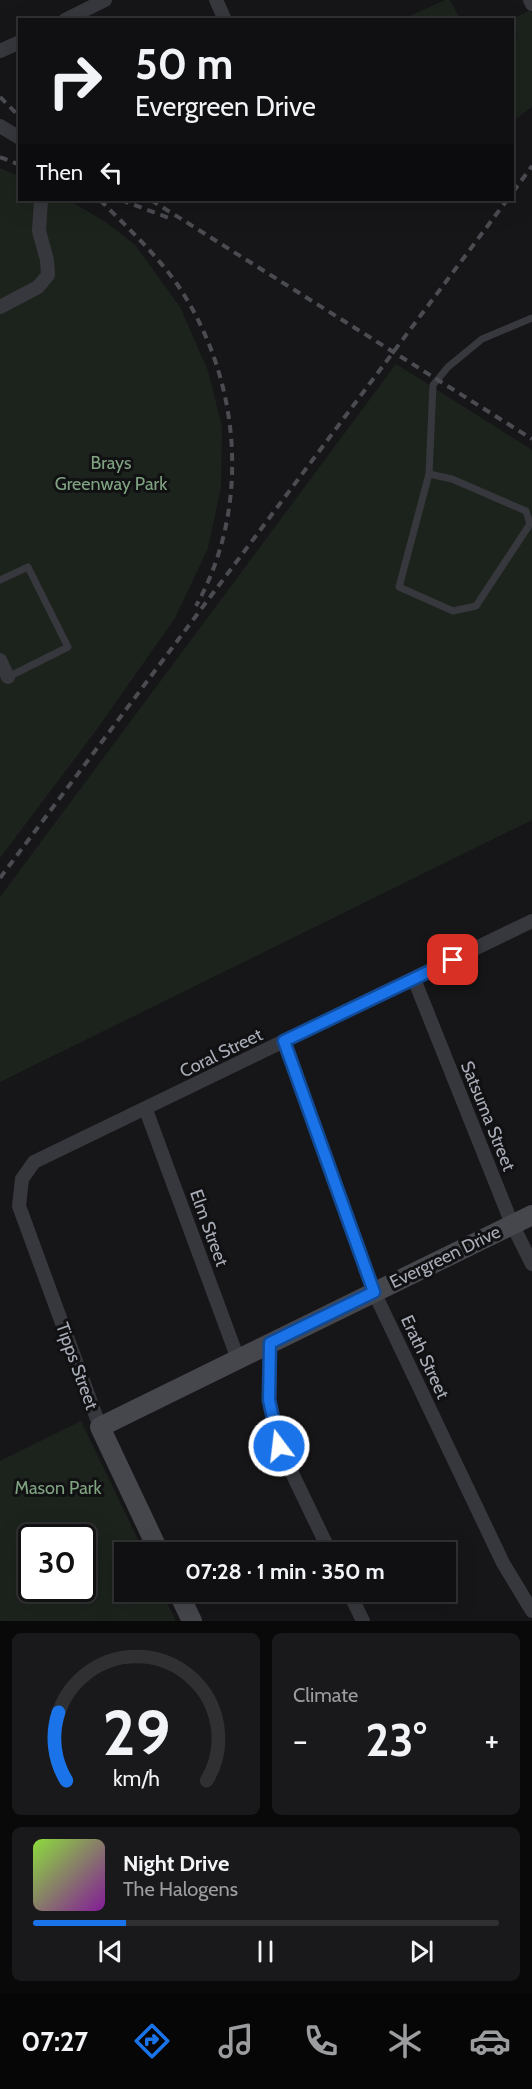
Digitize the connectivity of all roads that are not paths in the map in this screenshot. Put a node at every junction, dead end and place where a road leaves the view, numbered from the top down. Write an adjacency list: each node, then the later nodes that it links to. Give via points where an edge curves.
1 (105, 0): 5 (street)
2 (216, 0): 6 (street)
3 (530, 0): 4 (street)
4 (532, 4)
5 (69, 18)
6 (224, 18)
7 (18, 43): 8 (street)
8 (0, 51)
9 (0, 126): 10 (street)
10 (18, 137)
11 (41, 201): 12 (street, via 39,231 48,270 46,279)
12 (0, 307)
13 (532, 318): 14 (lane, via 482,339 437,379)
14 (429, 474): 14 (lane, via 399,587 453,611 476,606 530,524 526,511 452,479)
15 (0, 580): 17 (lane, via 28,567 68,647)
16 (0, 660): 17 (street)
17 (8, 677)
18 (532, 921): 19 (street, Coral Street)
19 (414, 979): 20 (street, Coral Street); 24 (street, Satsuma Street)
20 (284, 1041): 21 (street, Coral Street); 26 (street, Erath Street)
21 (146, 1110): 22 (street, Coral Street, via 34,1162); 28 (street, Elm Street)
22 (26, 1174): 29 (street, Tipps Street, via 19,1206)
23 (532, 1215): 24 (street, Evergreen Drive)
24 (512, 1224): 25 (street, Satsuma Street); 26 (street, Evergreen Drive)
25 (532, 1264)
26 (374, 1292): 27 (street, Evergreen Drive); 34 (street, Erath Street, via 503,1563)
27 (270, 1343): 28 (street, Evergreen Drive); 31 (street, via 269,1400 277,1437)
28 (238, 1359): 29 (street, Evergreen Drive)
29 (100, 1426): 30 (street, Tipps Street)
30 (154, 1542)
31 (325, 1542)
32 (183, 1602): 35 (street)
33 (354, 1602): 36 (street)
34 (532, 1611)
35 (192, 1621)
36 (363, 1621)

